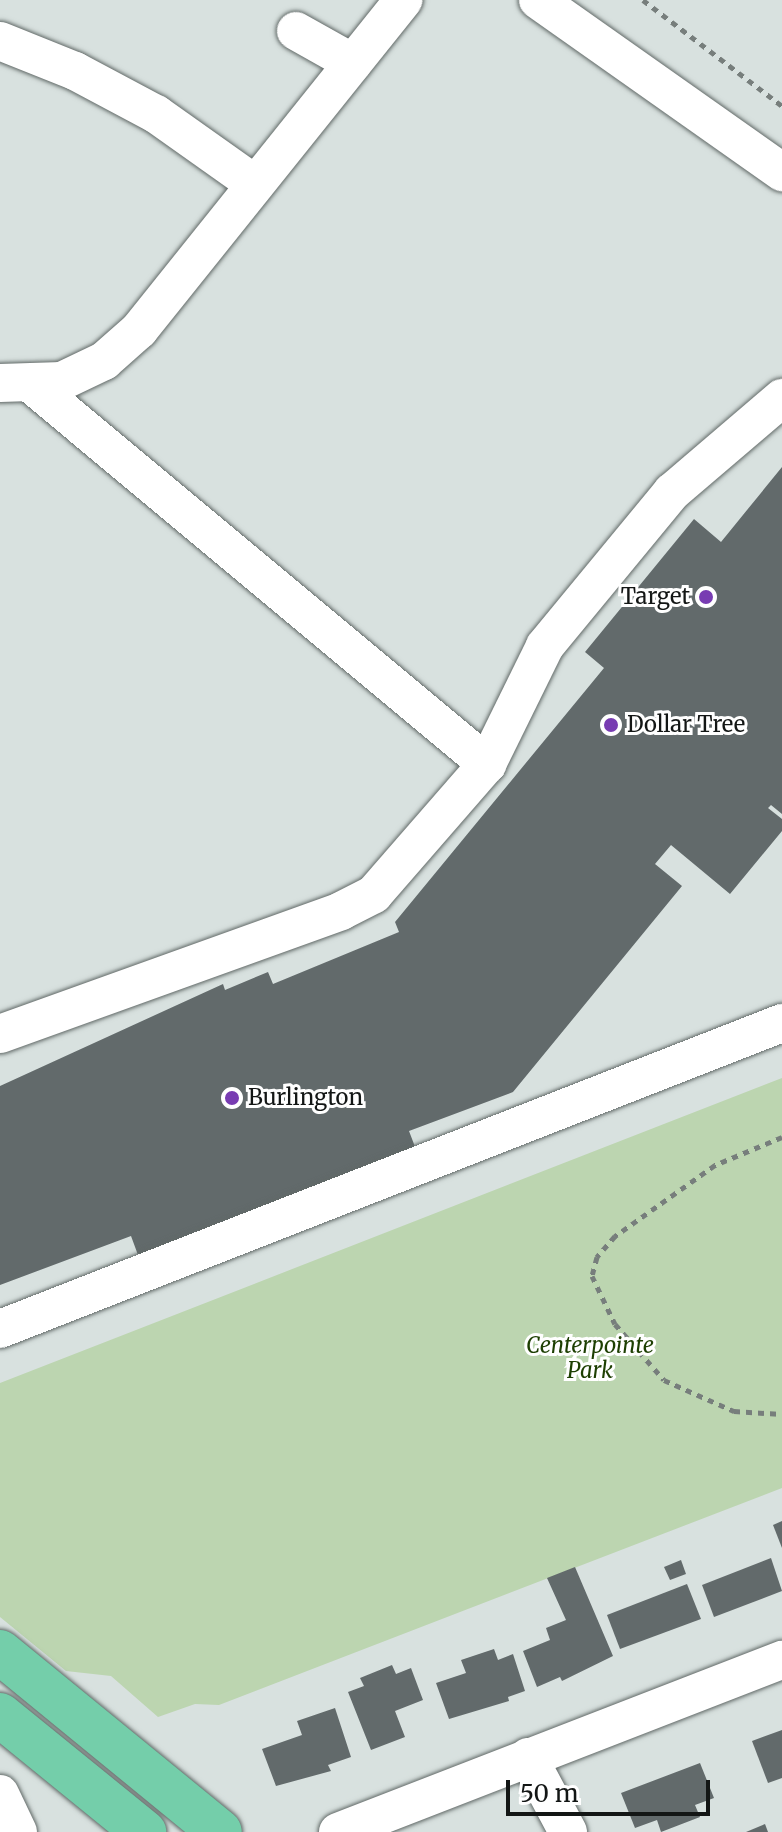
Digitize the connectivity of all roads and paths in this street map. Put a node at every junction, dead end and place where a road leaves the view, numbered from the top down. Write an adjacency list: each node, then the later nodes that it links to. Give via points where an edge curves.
1 (403, 0): 6 (street)
2 (538, 0): 8 (street)
3 (643, 0): 7 (path)
4 (296, 31): 6 (street)
5 (0, 41): 9 (street, via 75,71 156,114)
6 (353, 63): 9 (street)
7 (782, 106)
8 (782, 172)
9 (255, 184): 10 (street, via 139,330 104,361 62,381)
10 (16, 384): 12 (street)
11 (782, 398): 12 (street, via 672,492 545,646)
12 (487, 764): 14 (street, via 374,894 332,914)
13 (782, 1023): 16 (street)
14 (0, 1034)
15 (782, 1137): 17 (path, via 715,1165 615,1236 597,1257 592,1276 615,1324 664,1380 734,1411)
16 (0, 1329)
17 (782, 1414)
18 (0, 1652): 25 (main road)
19 (782, 1660): 21 (street)
20 (0, 1715): 24 (main road)
21 (528, 1757): 26 (street); 27 (street)
22 (0, 1794): 23 (street)
23 (18, 1832)
24 (144, 1832)
25 (220, 1832)
26 (338, 1832)
27 (568, 1832)

